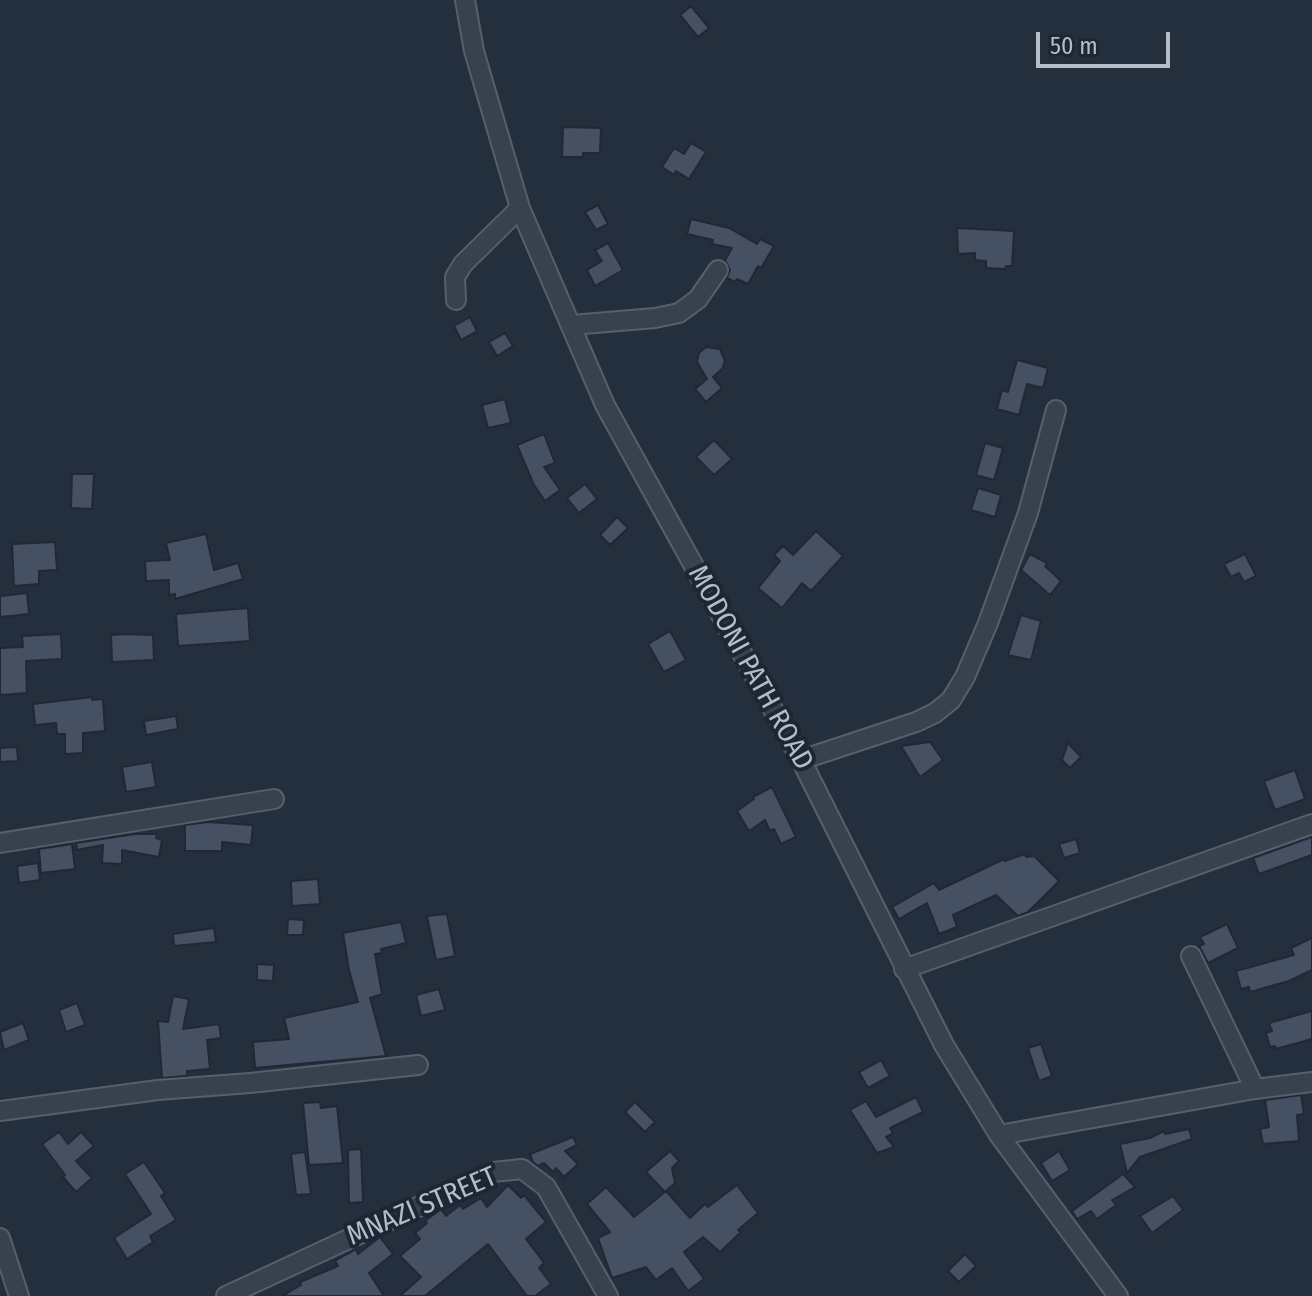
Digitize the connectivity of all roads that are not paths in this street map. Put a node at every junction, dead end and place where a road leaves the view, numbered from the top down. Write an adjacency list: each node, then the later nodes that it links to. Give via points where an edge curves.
1 (465, 0): 2 (street, MODONI PATH ROAD, via 474,51)
2 (520, 208): 4 (street, via 463,264 455,277); 5 (street, MODONI PATH ROAD)
3 (718, 270): 5 (street, via 698,299 679,313)
4 (456, 300)
5 (572, 325): 7 (street, MODONI PATH ROAD, via 605,405)
6 (1056, 410): 7 (street, via 1028,513 988,623 951,700 916,722)
7 (801, 760): 12 (street, MODONI PATH ROAD)
8 (274, 799): 10 (street)
9 (1312, 824): 12 (street)
10 (0, 843)
11 (1191, 956): 15 (street)
12 (904, 969): 17 (street, MODONI PATH ROAD)
13 (418, 1065): 16 (street)
14 (1312, 1082): 15 (street)
15 (1255, 1089): 17 (street)
16 (0, 1111)
17 (999, 1135): 22 (street, MODONI PATH ROAD)
18 (0, 1238): 19 (street)
19 (19, 1296)
20 (226, 1296): 21 (street, MNAZI STREET, via 493,1172 522,1169 546,1187)
21 (608, 1296)
22 (1118, 1296)

